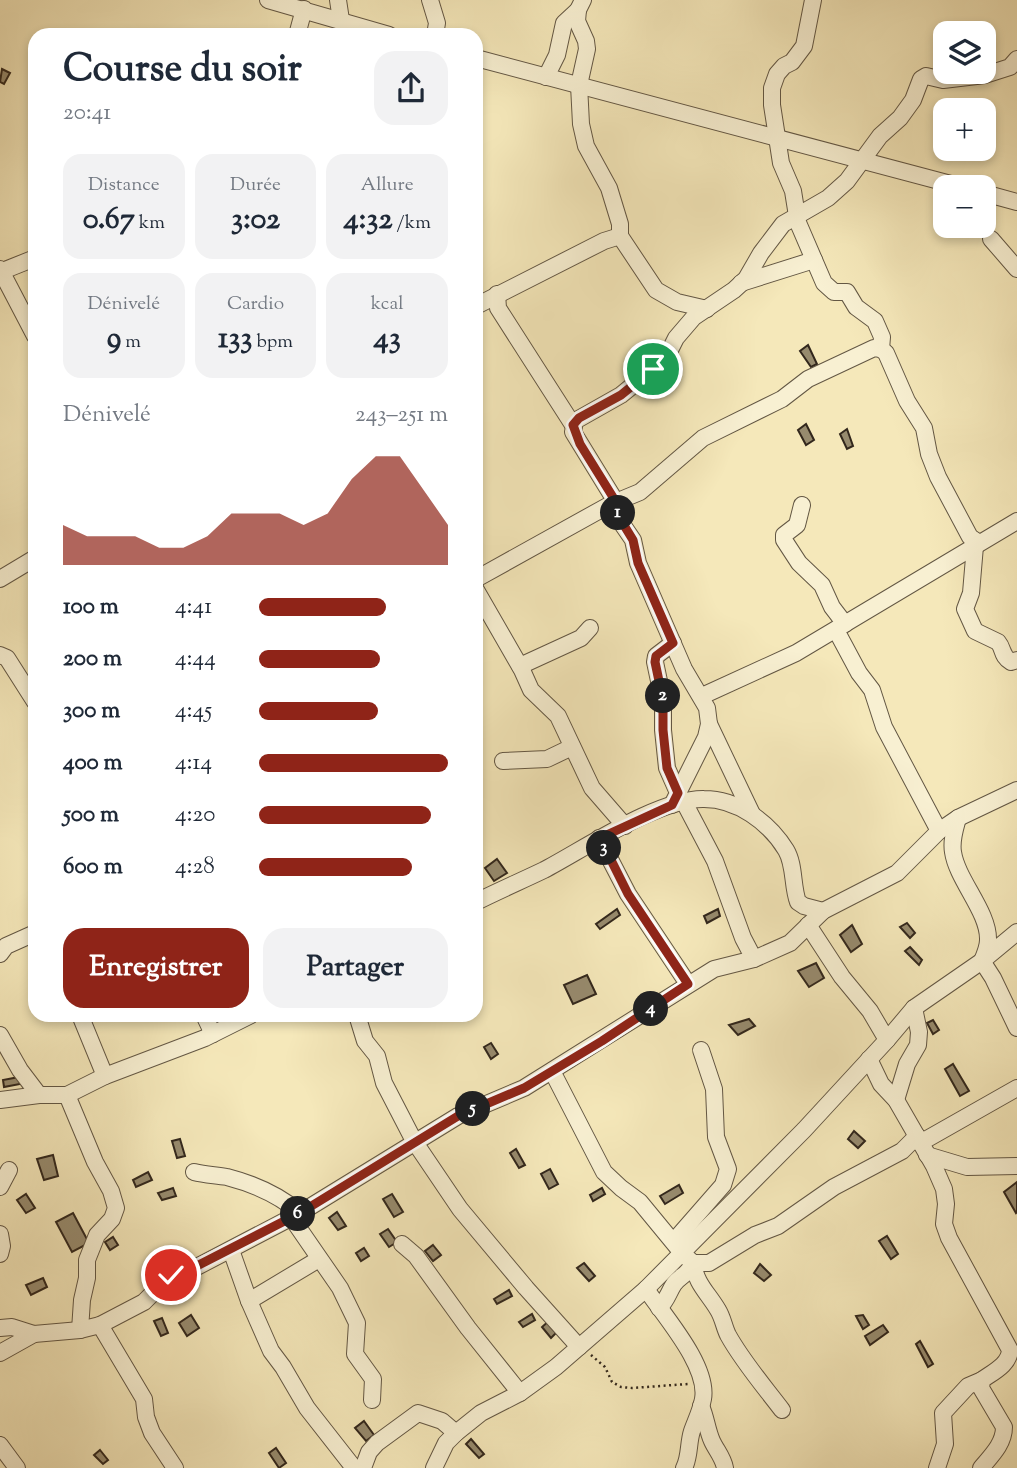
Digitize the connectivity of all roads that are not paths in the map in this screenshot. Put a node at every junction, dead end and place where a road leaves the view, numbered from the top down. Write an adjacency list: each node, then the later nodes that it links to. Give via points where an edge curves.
1 (268, 0): 7 (street)
2 (332, 0): 7 (street)
3 (338, 0): 8 (street)
4 (430, 0): 11 (street)
5 (813, 0): 16 (street, via 804,46 777,74 772,88)
6 (581, 5): 14 (street, via 564,23); 15 (street, via 577,21 587,49)
7 (311, 12): 8 (street); 9 (street)
8 (341, 20): 10 (street)
9 (301, 28)
10 (367, 28)
11 (436, 28)
12 (483, 60): 14 (street)
13 (1015, 67): 17 (street, via 943,80 926,76 900,118)
14 (546, 77): 15 (street)
15 (579, 85): 16 (street); 22 (street, via 586,146 609,188)
16 (776, 138): 17 (street); 21 (street)
17 (860, 160): 18 (street); 21 (street, via 847,181)
18 (933, 179)
19 (996, 196): 20 (street)
20 (1017, 202)
21 (797, 217): 24 (street); 28 (street, via 783,224)
22 (620, 236): 29 (street); 31 (street, via 656,290 677,302)
23 (991, 239): 26 (street)
24 (814, 260): 28 (street); 33 (street, via 829,289 847,292 856,307 875,320)
25 (28, 261): 27 (street)
26 (1017, 269)
27 (0, 271): 32 (street)
28 (741, 283): 31 (street)
29 (497, 301): 30 (street); 34 (street)
30 (483, 304)
31 (707, 309): 34 (street, via 694,317 653,369)
32 (28, 323)
33 (881, 349): 35 (street, via 874,348 808,379 782,399 703,438 640,492); 38 (street, via 924,428 938,477)
34 (573, 425): 35 (street)
35 (617, 505): 40 (street); 45 (street)
36 (802, 505): 43 (street, via 797,524 784,540 821,585)
37 (1017, 521): 38 (street)
38 (972, 544): 43 (street, via 931,574); 47 (street, via 966,611 975,631 998,642 1011,662)
39 (28, 562): 41 (street)
40 (483, 575)
41 (0, 579)
42 (483, 602): 48 (street)
43 (840, 627): 50 (street, via 796,653); 59 (street, via 859,673 872,690 884,727)
44 (590, 628): 48 (street, via 581,638)
45 (673, 643): 50 (street); 55 (street, via 655,662 663,700 667,768)
46 (0, 655): 49 (street, via 7,658)
47 (1017, 660)
48 (520, 666): 52 (street, via 531,690 558,716)
49 (28, 691)
50 (702, 696): 51 (street)
51 (709, 724): 55 (street); 56 (street)
52 (572, 747): 53 (street, via 547,759); 58 (street, via 592,788)
53 (503, 761)
54 (1017, 790): 57 (street)
55 (678, 800): 56 (street, via 733,804); 58 (street); 67 (street, via 715,861)
56 (752, 814): 62 (street, via 787,850 798,902)
57 (958, 818): 59 (street); 68 (street, via 953,852 986,928)
58 (625, 826): 60 (street)
59 (939, 831): 62 (street, via 897,873)
60 (600, 838): 61 (street); 69 (street, via 628,894)
61 (483, 896)
62 (823, 911): 63 (street)
63 (808, 925): 67 (street, via 790,943); 78 (street)
64 (1017, 932): 68 (street)
65 (28, 936): 66 (street, via 6,946)
66 (0, 954)
67 (754, 959): 69 (street, via 714,969)
68 (982, 961): 70 (street); 75 (street)
69 (688, 984): 81 (street)
70 (914, 1008): 78 (street); 87 (street, via 918,1045)
71 (83, 1022): 82 (street)
72 (207, 1022): 76 (street)
73 (237, 1022): 76 (street)
74 (359, 1022): 88 (street)
75 (1017, 1028)
76 (213, 1034): 82 (street)
77 (0, 1035): 84 (street)
78 (887, 1040): 80 (street)
79 (701, 1051): 98 (street, via 714,1089 716,1138 728,1169)
80 (869, 1059): 87 (street, via 881,1084); 98 (street)
81 (552, 1071): 88 (street); 98 (street, via 604,1172 640,1202)
82 (105, 1076): 85 (street)
83 (1017, 1088): 89 (street)
84 (39, 1095): 85 (street); 86 (street)
85 (67, 1095): 106 (street, via 116,1208 87,1259)
86 (0, 1100)
87 (896, 1100): 89 (street)
88 (414, 1141): 94 (street); 108 (street, via 460,1209)
89 (922, 1145): 90 (street, via 967,1167); 98 (street, via 834,1187 778,1226 709,1263); 110 (street, via 944,1189 948,1238 1010,1350 1002,1365)
90 (1017, 1166)
91 (9, 1170): 93 (street)
92 (194, 1172): 94 (street, via 224,1176 282,1197)
93 (0, 1187)
94 (295, 1215): 97 (street); 100 (street)
95 (0, 1234): 99 (street)
96 (402, 1244): 111 (street)
97 (231, 1250): 102 (street); 104 (street, via 171,1275 144,1302)
98 (683, 1253): 101 (street); 103 (street, via 689,1273 673,1285); 114 (street, via 747,1365)
99 (0, 1254)
100 (319, 1259): 102 (street); 112 (street, via 357,1323 355,1354 373,1379)
101 (646, 1289): 103 (street); 108 (street)
102 (249, 1301): 119 (street, via 271,1351 307,1408)
103 (659, 1308): 113 (street, via 694,1359 703,1387)
104 (100, 1325): 106 (street); 118 (street, via 144,1399 152,1433)
105 (0, 1328): 107 (street)
106 (80, 1330): 107 (street)
107 (34, 1334): 109 (street)
108 (579, 1348): 111 (street)
109 (0, 1353)
110 (982, 1380): 124 (street, via 968,1386 943,1413 945,1444); 125 (street, via 981,1388 1004,1434)
111 (520, 1392): 115 (street)
112 (372, 1400)
113 (701, 1406): 122 (street); 123 (street)
114 (782, 1410)
115 (456, 1433): 120 (street, via 442,1421 418,1413 377,1443); 121 (street)
116 (0, 1446): 117 (street)
117 (17, 1468)
118 (175, 1468)
119 (354, 1468)
120 (363, 1468)
121 (434, 1468)
122 (684, 1468)
123 (725, 1468)
124 (937, 1468)
125 (981, 1468)

